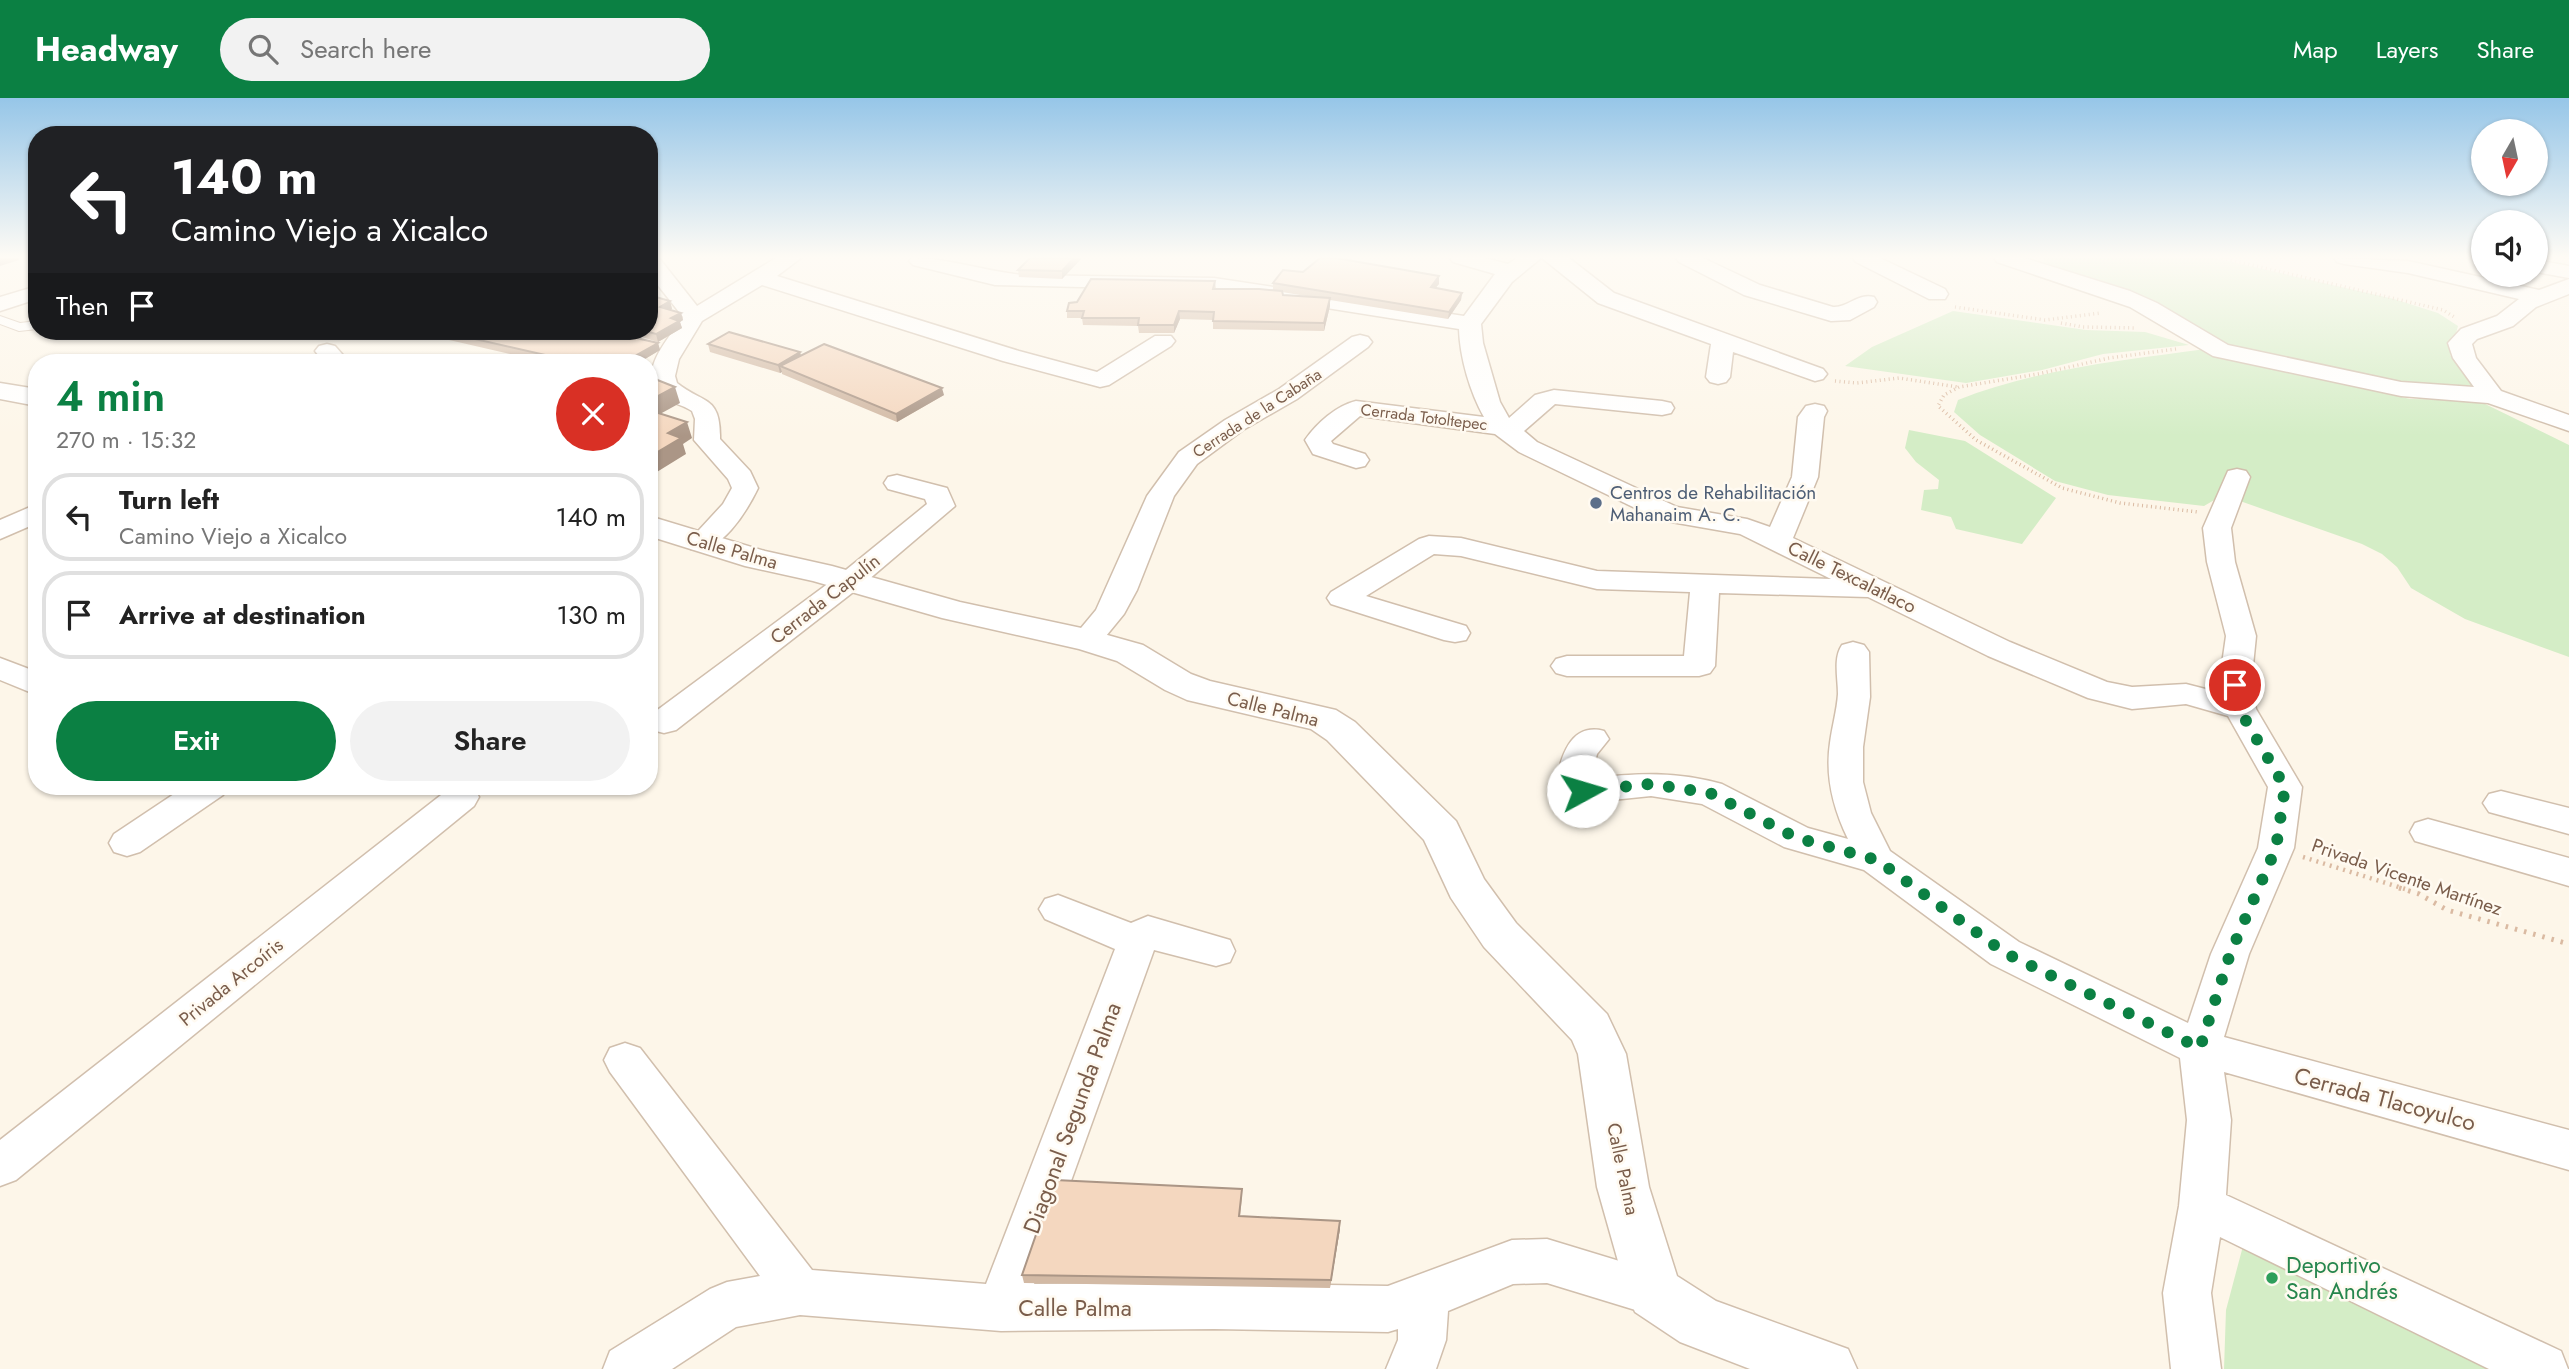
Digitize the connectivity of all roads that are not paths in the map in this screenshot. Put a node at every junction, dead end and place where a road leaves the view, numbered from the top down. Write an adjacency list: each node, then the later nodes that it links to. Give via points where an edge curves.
1 (694, 317): 30 (street, via 665,365 663,382 669,391 702,406 707,440 741,477 745,488 735,508)
2 (887, 317): 11 (street, via 1100,380)
3 (1427, 317): 9 (street)
4 (1475, 317): 9 (street)
5 (1657, 317): 13 (street)
6 (2165, 317): 18 (street, via 2202,343 2257,360 2401,389)
7 (2509, 317): 18 (street, via 2469,334 2460,344 2461,356)
8 (0, 320): 10 (lane)
9 (1470, 324): 22 (street, Calle Texcalatlaco, via 1488,402)
10 (28, 326)
11 (1163, 341)
12 (1360, 342): 35 (street, Cerrada de la Cabaña, via 1188,458 1161,496 1109,614)
13 (1723, 342): 14 (street); 15 (street)
14 (1815, 374)
15 (1718, 377)
16 (0, 391): 17 (street)
17 (28, 396)
18 (2491, 396): 21 (street)
19 (1662, 408): 22 (street, via 1553,397)
20 (1815, 411): 29 (street, via 1805,477)
21 (2569, 424)
22 (1505, 429): 23 (street, Cerrada Totoltepec, via 1356,408 1318,440 1322,449); 29 (street, Calle Texcalatlaco, via 1528,447 1670,514 1747,527)
23 (1356, 460)
24 (2237, 477): 40 (street, via 2217,528 2241,636 2235,685)
25 (897, 483): 31 (street, Cerrada Capulín, via 937,494 941,506)
26 (28, 516): 27 (street)
27 (1, 529)
28 (658, 529): 30 (street, Calle Palma)
29 (1778, 541): 33 (street, Calle Texcalatlaco)
30 (701, 543): 31 (street, Calle Palma)
31 (851, 580): 35 (street, Calle Palma, via 954,611); 41 (street, Cerrada Capulín)
32 (1705, 583): 33 (street); 34 (street, via 1597,580 1461,547 1429,545 1342,598); 37 (street, via 1699,666)
33 (1878, 590): 40 (street, Calle Texcalatlaco, via 2099,691 2132,698 2186,694)
34 (1455, 633)
35 (1086, 640): 60 (street, Calle Palma, via 1130,653 1200,691 1323,719 1354,742 1441,832 1466,887 1493,925 1590,1028 1602,1054 1623,1187)
36 (1853, 652): 49 (street, via 1846,782 1853,813)
37 (1567, 666)
38 (0, 668): 39 (street)
39 (28, 681)
40 (2239, 709): 54 (street, via 2285,787 2276,848 2230,954)
41 (664, 722)
42 (1592, 739): 49 (street, via 1577,759 1573,785 1583,791 1651,784 1710,793 1797,838)
43 (198, 795): 48 (street)
44 (462, 797): 57 (street, Privada Arcoíris)
45 (2501, 803): 46 (street)
46 (2569, 821)
47 (2428, 832): 50 (street)
48 (127, 843)
49 (1877, 860): 54 (street, Cerrada Tlacoyulco, via 2005,953)
50 (2569, 872)
51 (1058, 909): 52 (street)
52 (1143, 937): 53 (street); 62 (street, Diagonal Segunda Palma)
53 (1216, 951)
54 (2200, 1048): 56 (street, Cerrada Tlacoyulco); 58 (street, via 2209,1119)
55 (625, 1060): 59 (street)
56 (2569, 1150)
57 (0, 1166)
58 (2202, 1206): 66 (street, via 2187,1293); 67 (street)
59 (800, 1293): 62 (street, Calle Palma); 63 (street, Calle Palma, via 727,1305)
60 (1655, 1293): 61 (street, Calle Palma, via 1547,1261 1512,1262); 65 (street, Calle Palma, via 1700,1323)
61 (1425, 1297): 62 (street, Calle Palma, via 1388,1309); 64 (street, via 1422,1339)
62 (1001, 1308)
63 (628, 1369)
64 (1411, 1369)
65 (1828, 1369)
66 (2196, 1369)
67 (2543, 1369)

